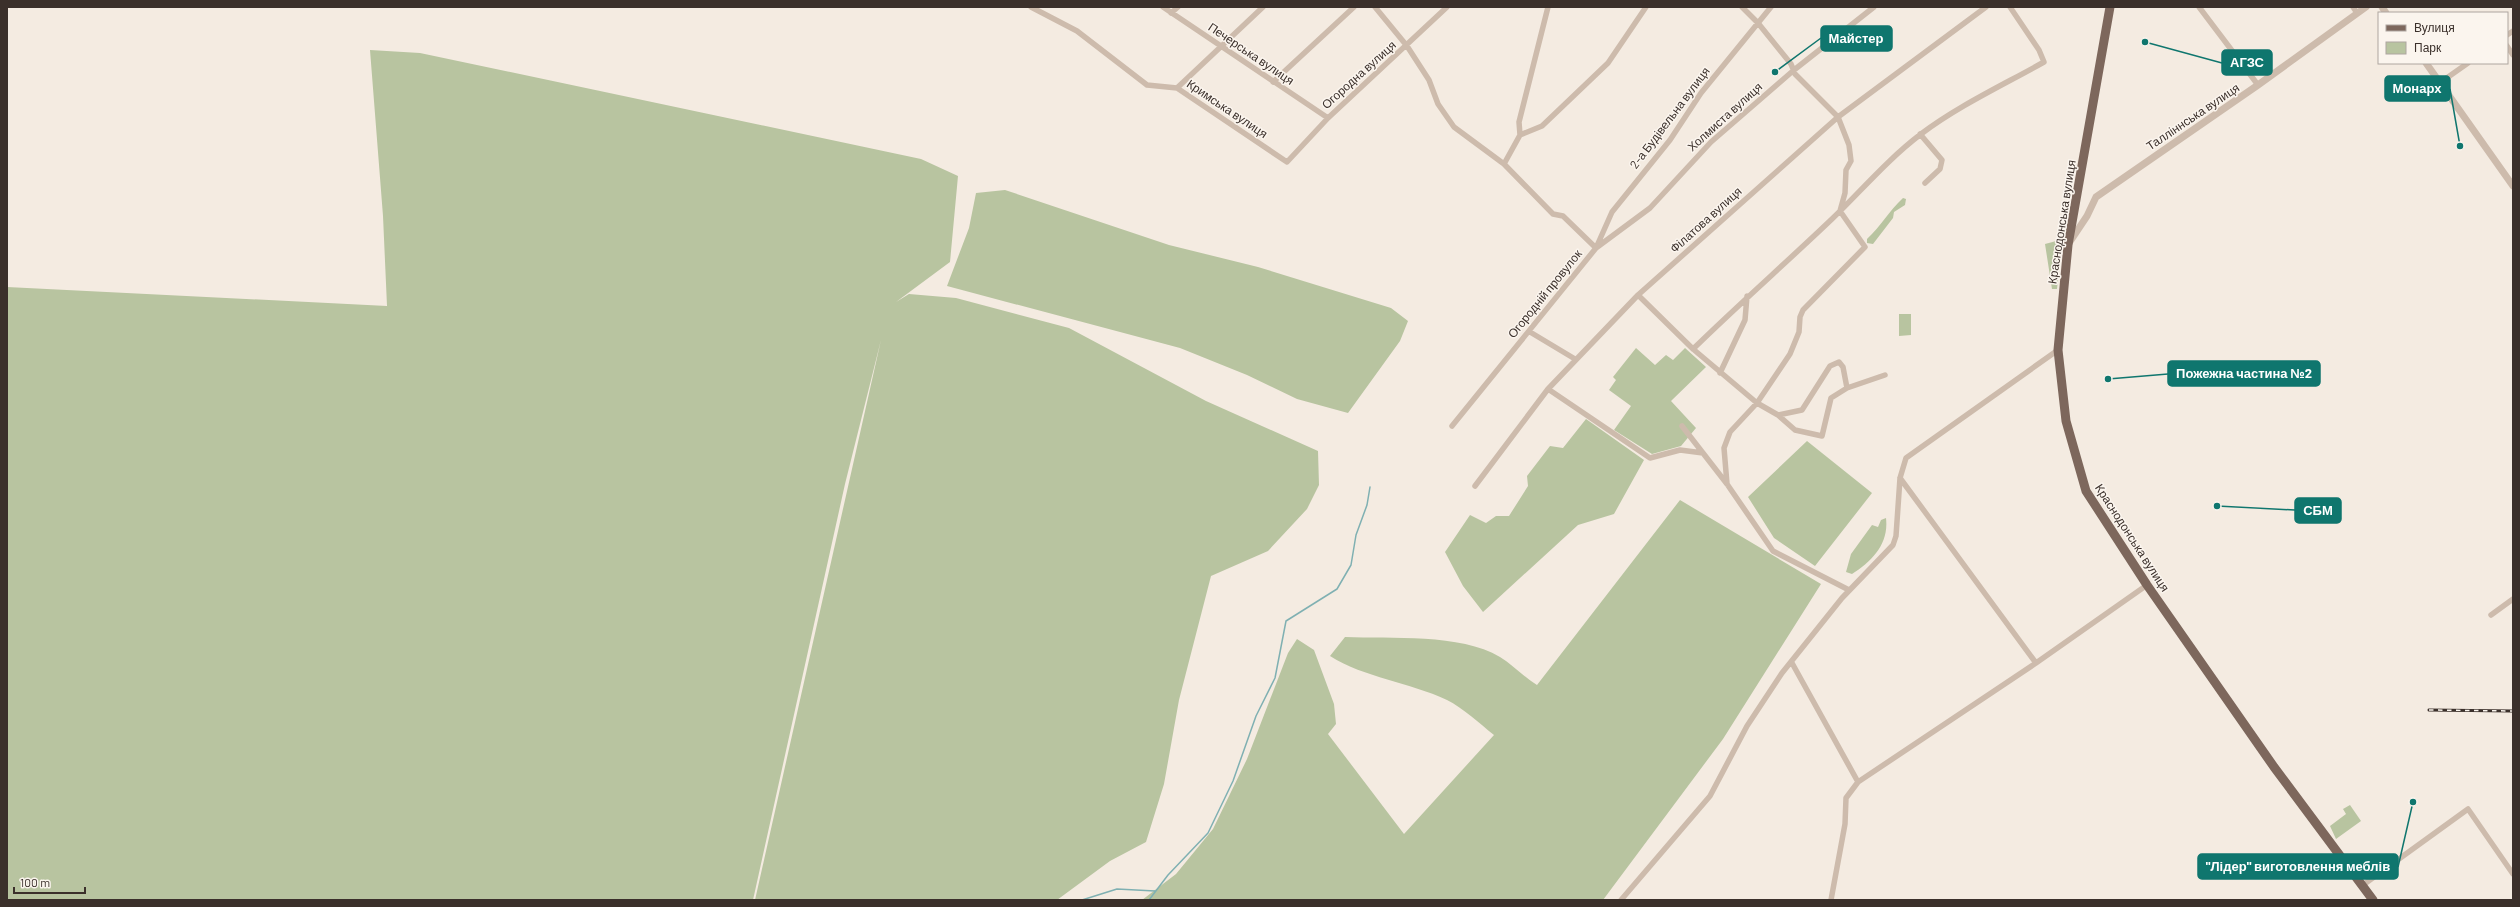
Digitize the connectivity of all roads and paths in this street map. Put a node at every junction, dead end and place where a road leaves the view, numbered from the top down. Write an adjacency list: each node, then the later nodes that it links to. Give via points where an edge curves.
1 (1031, 7): 29 (street, Кримська вулиця, via 1077,31 1148,84)
2 (1163, 7): 19 (street, Печерська вулиця)
3 (1178, 7): 19 (street)
4 (1263, 7): 21 (street)
5 (1354, 7): 26 (street)
6 (1375, 7): 22 (street, Огородній провулок)
7 (1447, 7): 22 (street, Огородна вулиця)
8 (1548, 7): 33 (street, via 1519,122)
9 (1646, 7): 33 (street, via 1608,64 1542,126)
10 (1742, 7): 20 (street)
11 (1771, 7): 20 (street, 2-а Будівельна вулиця)
12 (1874, 7): 25 (street, Холмиста вулиця)
13 (1986, 7): 30 (street, Філатова вулиця)
14 (2010, 7): 32 (street, via 2039,50 2044,62)
15 (2110, 7): 39 (main road, Краснодонська вулиця)
16 (2199, 7): 28 (street)
17 (2366, 7): 18 (street, Талліннська вулиця)
18 (2355, 10): 28 (street, Талліннська вулиця)
19 (1172, 13): 21 (street, Печерська вулиця)
20 (1758, 23): 25 (street); 40 (street, 2-а Будівельна вулиця, via 1701,93 1670,140 1612,212)
21 (1220, 46): 26 (street, Печерська вулиця); 29 (street)
22 (1407, 46): 31 (street, Огородна вулиця); 35 (street, Огородній провулок, via 1430,80 1438,104 1454,127)
23 (2427, 64): 27 (street)
24 (2467, 64): 27 (street)
25 (1794, 70): 30 (street); 40 (street, Холмиста вулиця, via 1711,142 1650,208)
26 (1273, 82): 31 (street, Печерська вулиця)
27 (2441, 82): 37 (street)
28 (2258, 85): 39 (street, Талліннська вулиця, via 2096,197 2088,216)
29 (1177, 88): 34 (street, Кримська вулиця)
30 (1838, 116): 38 (street, via 1849,145 1851,160 1846,170 1845,193); 41 (street, Філатова вулиця)
31 (1328, 118): 34 (street, Огородна вулиця)
32 (1920, 134): 36 (street, via 1942,160 1940,169); 38 (street, via 1869,179)
33 (1520, 135): 35 (street)
34 (1287, 162)
35 (1504, 164): 40 (street, Огородній провулок, via 1553,214 1564,216)
36 (1925, 183)
37 (2513, 186)
38 (1840, 211): 42 (street); 51 (street, via 1865,247 1803,310 1799,332 1790,354)
39 (2068, 245): 45 (main road, Краснодонська вулиця)
40 (1596, 248): 43 (street, Огородній провулок)
41 (1638, 295): 44 (street); 46 (street, Філатова вулиця)
42 (1747, 296): 44 (street); 47 (street, via 1744,320)
43 (1530, 332): 46 (street); 53 (street, Огородній провулок)
44 (1693, 349): 47 (street)
45 (2058, 350): 56 (street, via 1906,458); 59 (main road, Краснодонська вулиця, via 2066,422 2086,491)
46 (1575, 359): 50 (street, Філатова вулиця)
47 (1720, 373): 51 (street)
48 (1885, 375): 49 (street)
49 (1847, 388): 52 (street, via 1831,398 1822,436 1795,430); 52 (street, via 1843,367 1839,362 1830,366 1802,410)
50 (1548, 389): 55 (street, via 1650,458 1680,450); 58 (street, Філатова вулиця)
51 (1757, 403): 52 (street); 57 (street, via 1730,432 1724,448)
52 (1778, 415)
53 (1452, 426)
54 (1682, 426): 55 (street)
55 (1703, 453): 57 (street)
56 (1900, 478): 60 (street, via 1896,536 1893,545); 64 (street)
57 (1727, 484): 60 (street, via 1773,551)
58 (1475, 486)
59 (2147, 585): 64 (street); 67 (main road, Краснодонська вулиця, via 2274,767)
60 (1849, 590): 63 (street)
61 (2513, 599): 62 (street)
62 (2491, 615)
63 (1792, 663): 65 (street); 68 (street, via 1747,726 1710,796)
64 (2036, 663): 65 (street)
65 (1858, 782): 69 (street, via 1846,798 1845,824)
66 (2513, 874): 67 (street, via 2468,809)
67 (2363, 886): 70 (main road, Краснодонська вулиця)
68 (1621, 900)
69 (1831, 900)
70 (2373, 900)

